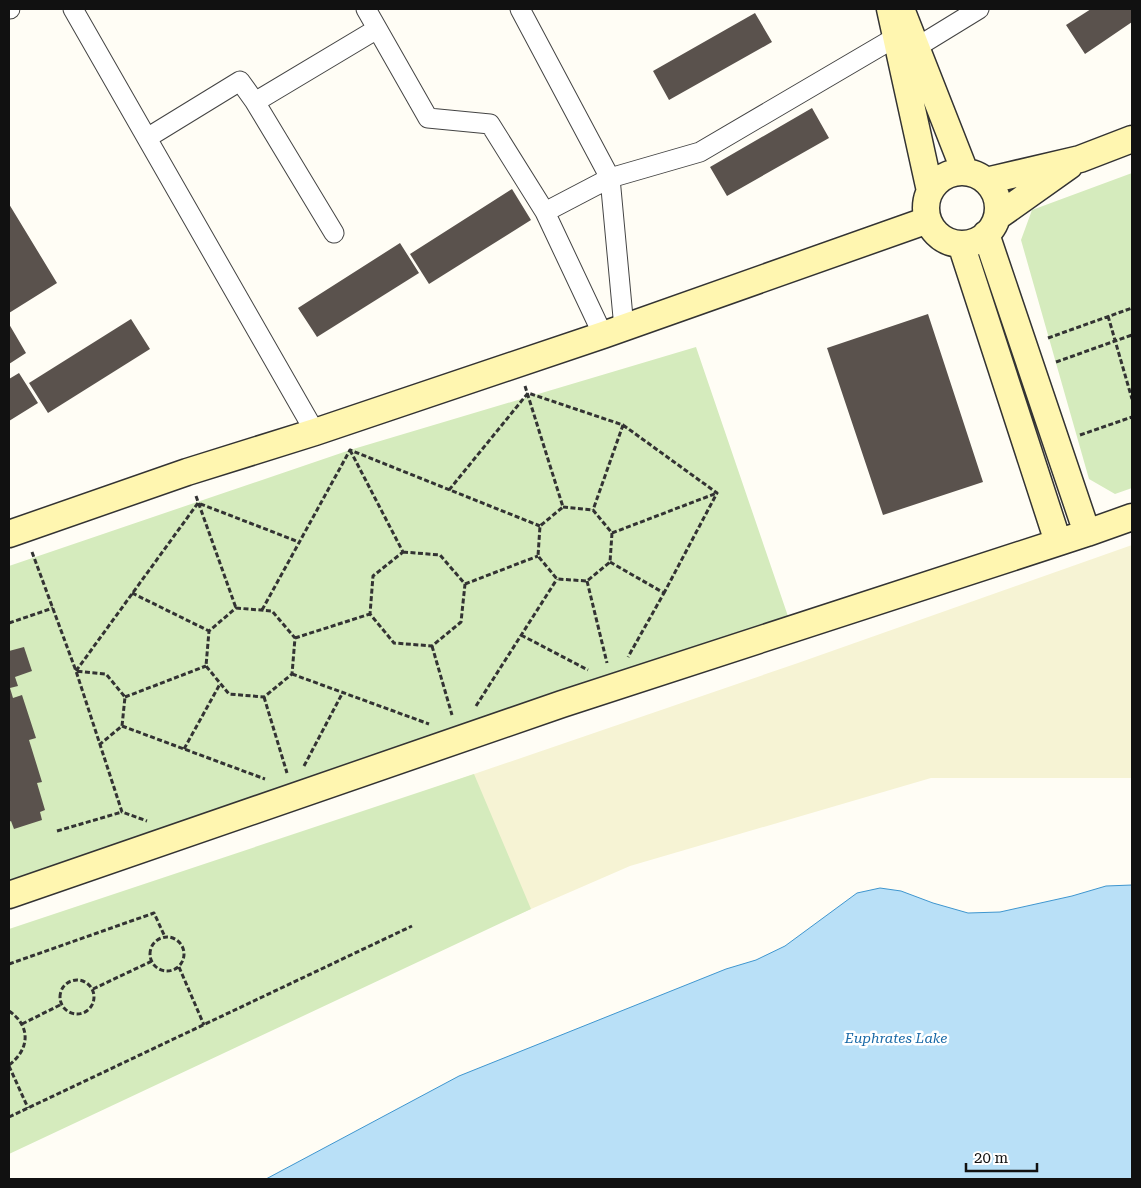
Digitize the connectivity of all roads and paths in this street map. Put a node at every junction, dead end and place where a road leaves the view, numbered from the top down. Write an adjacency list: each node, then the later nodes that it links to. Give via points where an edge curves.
1 (73, 9): 10 (street)
2 (366, 9): 7 (street)
3 (520, 9): 14 (street)
4 (890, 9): 8 (main road)
5 (901, 9): 8 (main road)
6 (979, 9): 8 (street)
7 (377, 29): 9 (street); 16 (street, via 428,118 490,124)
8 (906, 42): 13 (main road); 14 (street, via 700,152); 15 (main road)
9 (255, 102): 10 (street, via 240,81); 19 (street)
10 (147, 138): 33 (street)
11 (1132, 139): 12 (main road)
12 (1080, 159): 13 (main road); 18 (main road)
13 (976, 176): 15 (main road, via 955,172 936,182); 18 (main road, via 992,188 996,197 998,207)
14 (610, 178): 16 (street); 23 (street)
15 (930, 191): 17 (main road, via 926,202)
16 (544, 212): 23 (street)
17 (928, 220): 20 (main road, via 938,236); 23 (main road)
18 (992, 226): 20 (main road, via 984,237); 26 (main road)
19 (334, 233)
20 (960, 244): 48 (main road)
21 (1132, 308): 22 (path)
22 (1108, 316): 25 (path); 26 (path)
23 (614, 332): 27 (main road)
24 (1132, 336): 25 (path)
25 (1116, 341): 28 (path); 30 (path)
26 (1023, 346): 28 (main road)
27 (518, 364): 29 (path); 33 (main road)
28 (1032, 371): 46 (main road)
29 (528, 393): 32 (path); 37 (path); 40 (path)
30 (1132, 399)
31 (1132, 417): 34 (path)
32 (624, 425): 38 (path); 41 (path)
33 (315, 432): 36 (main road)
34 (1077, 436)
35 (350, 450): 37 (path); 47 (path); 49 (path)
36 (187, 472): 39 (path); 44 (main road)
37 (449, 490): 43 (path)
38 (718, 493): 45 (path); 56 (path)
39 (198, 503): 47 (path); 55 (path); 58 (path)
40 (563, 507): 41 (path); 43 (path)
41 (593, 510): 45 (path)
42 (1132, 516): 46 (main road)
43 (540, 526): 50 (path)
44 (16, 531): 57 (path)
45 (612, 533): 51 (path)
46 (1087, 533): 48 (main road)
47 (299, 542): 59 (path)
48 (1058, 542): 88 (main road, via 562,704)
49 (403, 552): 54 (path, via 440,555); 60 (path, via 373,576)
50 (538, 556): 52 (path); 54 (path)
51 (610, 562): 53 (path); 56 (path)
52 (557, 579): 53 (path); 63 (path)
53 (587, 581): 67 (path)
54 (465, 584): 65 (path, via 461,622)
55 (132, 593): 62 (path); 69 (path)
56 (664, 593): 66 (path)
57 (53, 608): 61 (path); 69 (path)
58 (236, 608): 59 (path); 62 (path)
59 (262, 610): 64 (path, via 272,611)
60 (370, 614): 64 (path); 65 (path, via 394,643)
61 (9, 624)
62 (209, 631): 68 (path)
63 (521, 635): 71 (path); 76 (path)
64 (295, 638): 70 (path)
65 (432, 646): 77 (path)
66 (627, 659)
67 (608, 665)
68 (206, 666): 72 (path); 74 (path)
69 (76, 671): 74 (path, via 106,674); 80 (path)
70 (292, 674): 73 (path); 75 (path)
71 (596, 674)
72 (220, 684): 75 (path, via 229,694); 81 (path)
73 (343, 692): 78 (path); 82 (path)
74 (125, 697): 79 (path)
75 (264, 697): 83 (path)
76 (474, 709)
77 (453, 716)
78 (432, 724)
79 (122, 726): 80 (path); 81 (path)
80 (99, 745): 85 (path)
81 (184, 749): 84 (path)
82 (301, 771)
83 (289, 780)
84 (274, 782)
85 (122, 812): 86 (path); 87 (path)
86 (154, 823)
87 (57, 831)
88 (9, 895)
89 (412, 926): 98 (path)
90 (165, 936): 91 (path, via 151,947); 92 (path, via 154,913); 93 (path, via 176,939 183,946 184,957)
91 (152, 961): 93 (path, via 163,970); 94 (path)
92 (9, 964)
93 (179, 967): 98 (path)
94 (93, 989): 95 (path, via 94,1000 84,1012 72,1013); 95 (path, via 81,980 69,981 61,990)
95 (62, 1004): 97 (path)
96 (9, 1010): 97 (path)
97 (22, 1024): 99 (path, via 25,1043 22,1052)
98 (204, 1025): 100 (path)
99 (9, 1065): 100 (path)
100 (28, 1108): 101 (path)
101 (9, 1117)

